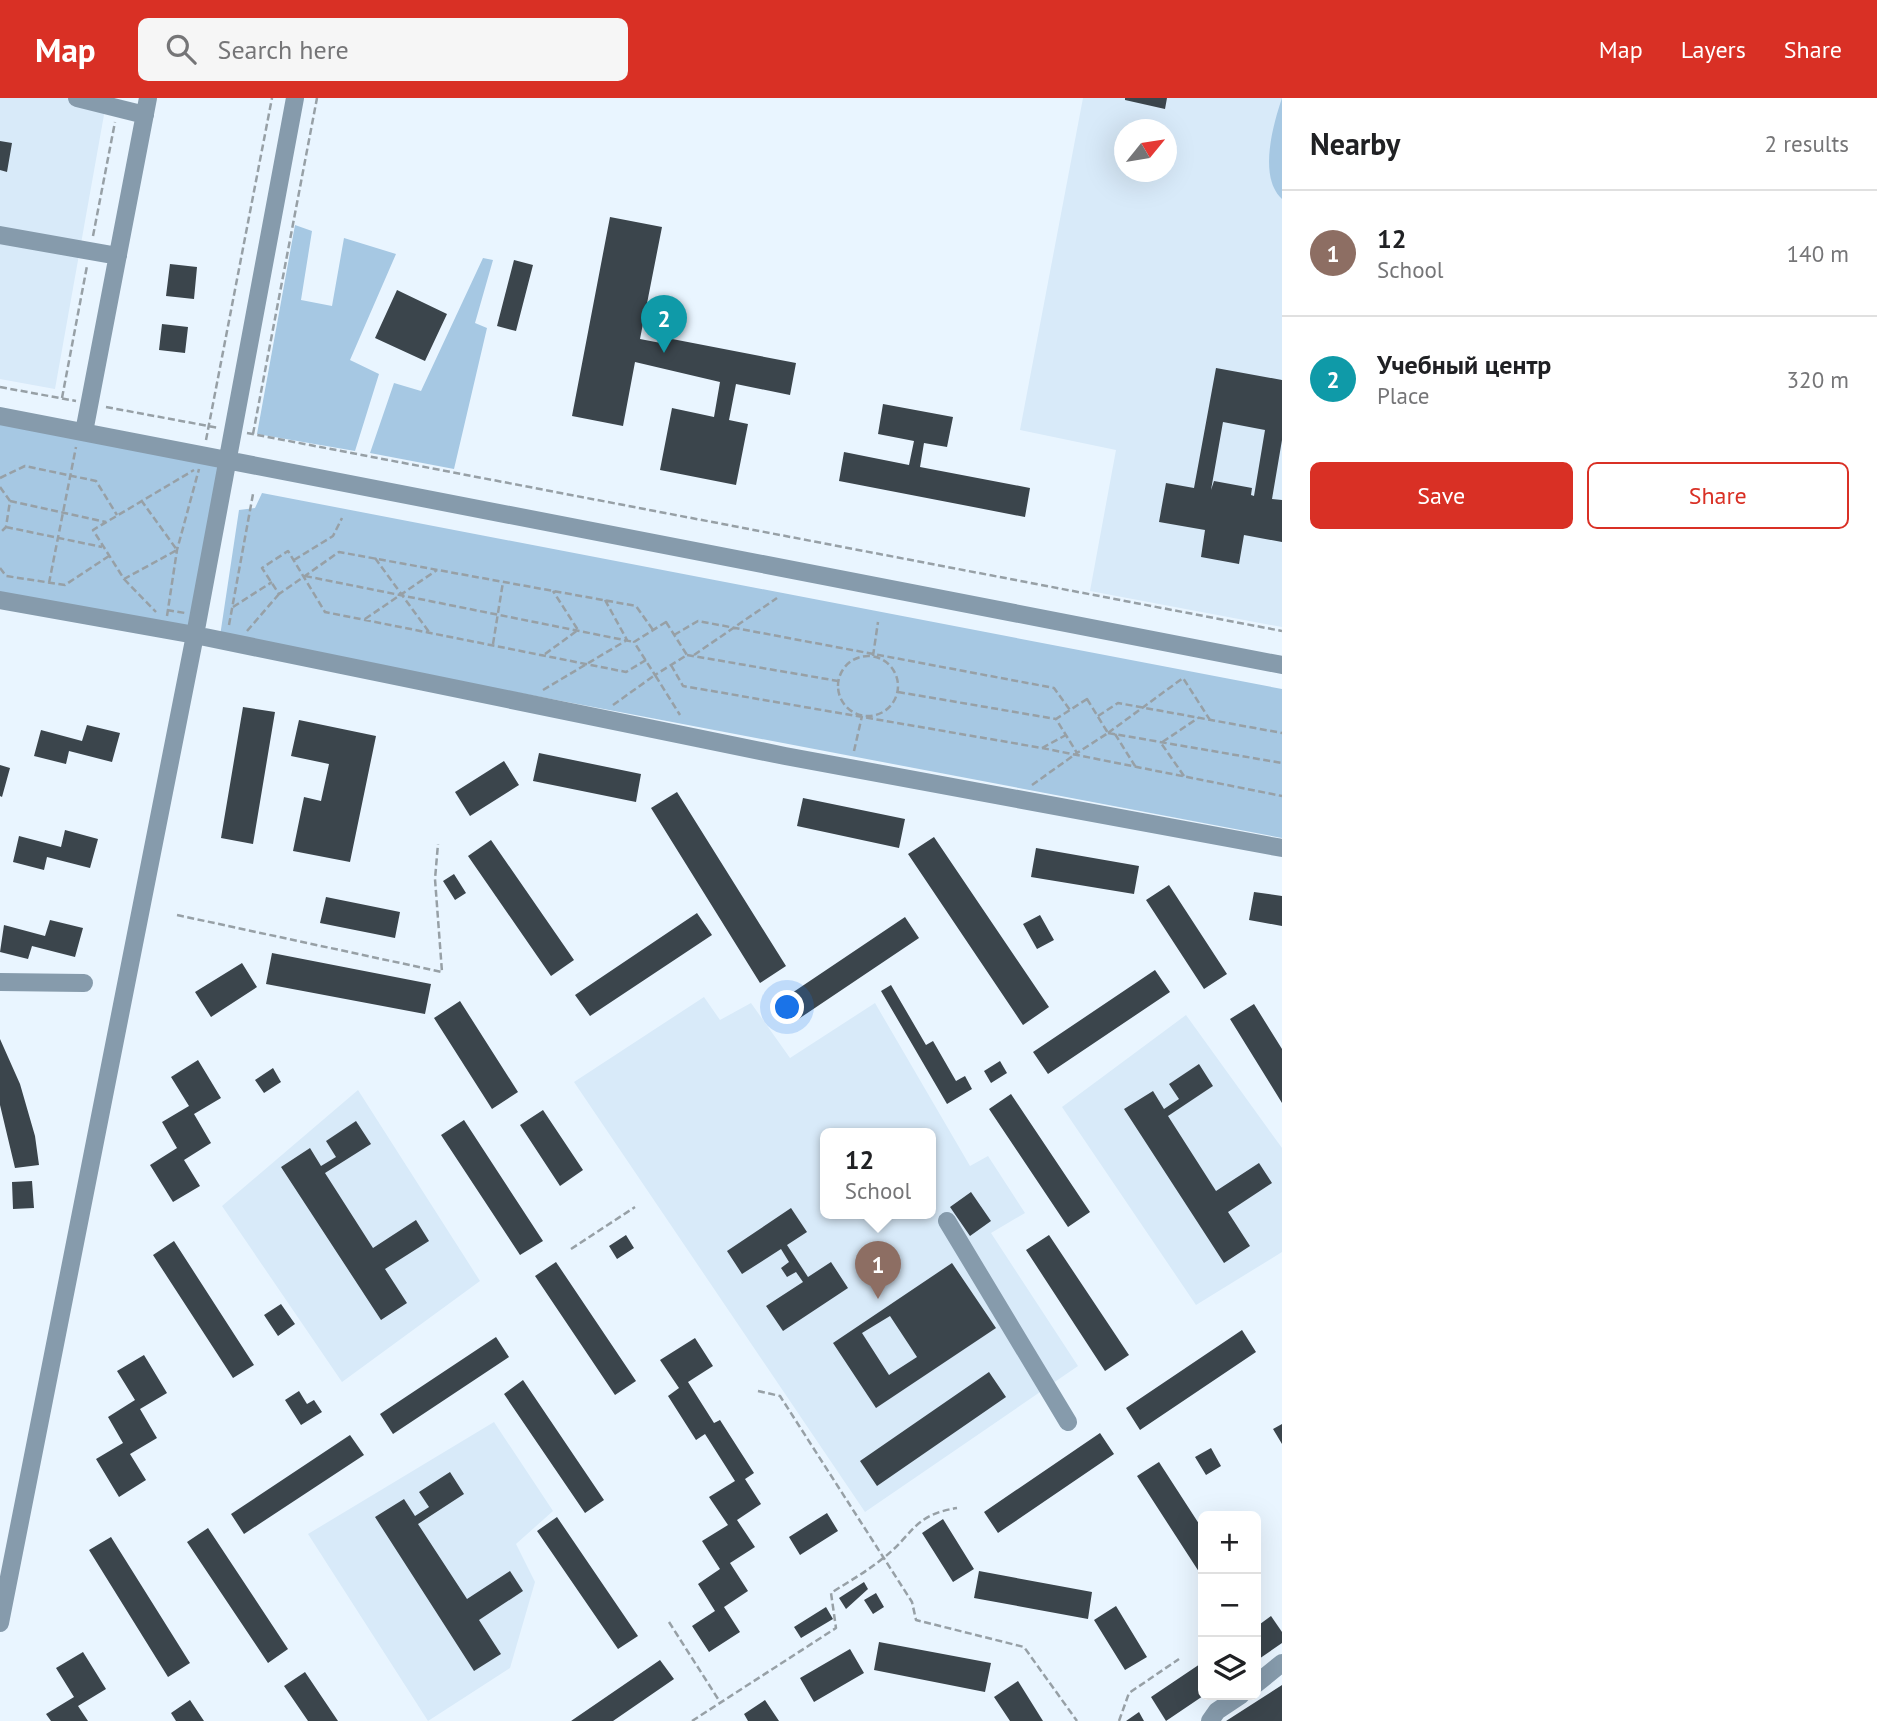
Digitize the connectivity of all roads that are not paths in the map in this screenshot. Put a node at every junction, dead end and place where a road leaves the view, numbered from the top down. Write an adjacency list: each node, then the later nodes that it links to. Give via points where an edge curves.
1 (77, 98): 3 (street)
2 (295, 98): 8 (street)
3 (147, 106): 5 (street)
4 (0, 235): 5 (street)
5 (118, 256): 7 (street)
6 (0, 416): 7 (street)
7 (80, 439): 8 (street)
8 (226, 462): 10 (street); 11 (street)
9 (0, 600): 10 (street)
10 (195, 635): 12 (street, via 771,753); 17 (street)
11 (1282, 665)
12 (1282, 848)
13 (0, 982): 14 (street)
14 (84, 983)
15 (947, 1221): 16 (street)
16 (1068, 1422)
17 (0, 1623)
18 (1282, 1664): 19 (street)
19 (1261, 1680)
20 (1234, 1700): 21 (street)
21 (1210, 1721)

